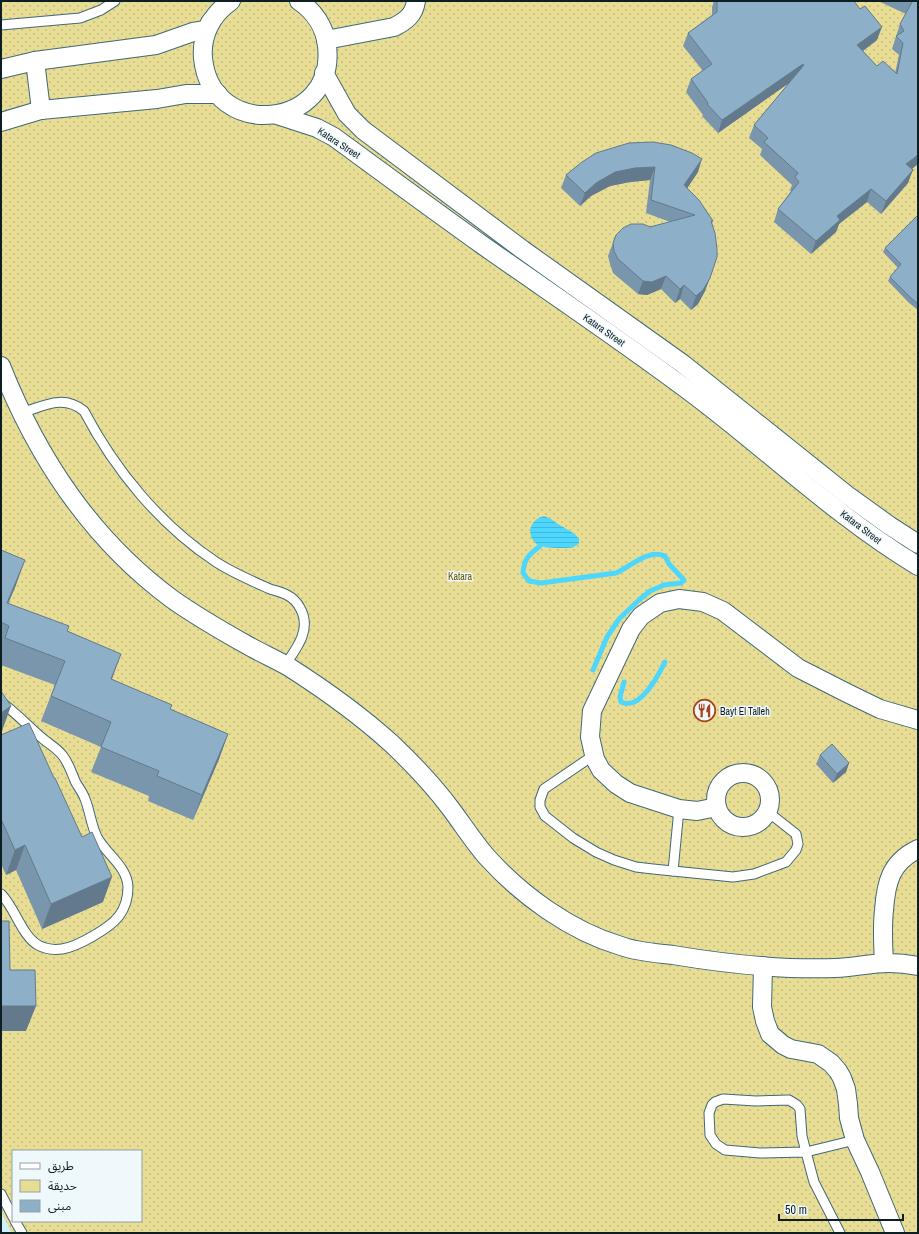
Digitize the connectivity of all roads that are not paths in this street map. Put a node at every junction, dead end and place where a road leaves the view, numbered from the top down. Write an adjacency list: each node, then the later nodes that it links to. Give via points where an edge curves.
1 (115, 1): 5 (lane, via 80,18)
2 (299, 1): 6 (street, via 315,16)
3 (416, 1): 6 (street, via 412,14 404,22)
4 (220, 8): 7 (street, via 206,30 156,45); 10 (street, via 206,34 203,48 207,76)
5 (1, 25)
6 (326, 40): 9 (street, via 327,57)
7 (35, 61): 8 (street); 11 (street)
8 (1, 69)
9 (324, 73): 12 (street, via 317,88 306,100 293,109); 16 (street, Katara Street, via 347,114 363,130 523,250 683,364 847,495)
10 (218, 94): 11 (street, via 186,94); 12 (street, via 230,105 245,112 261,116)
11 (41, 110): 13 (street)
12 (277, 115): 17 (street, Katara Street, via 317,128 334,137 661,371 848,519)
13 (1, 122)
14 (1, 366): 15 (street)
15 (21, 413): 18 (street, via 49,465 77,506 120,554 172,599 249,646); 18 (lane, via 58,401 78,406 84,411 110,455 152,507 193,546 238,575 287,595 296,602 304,616 304,632)
16 (918, 544)
17 (918, 566)
18 (286, 665): 29 (street, via 341,702 394,745 434,788 486,856 505,876 526,894 572,925 623,947 693,959)
19 (1, 702): 27 (lane, via 64,756 85,798 96,836 103,848 121,867 128,887 124,907 114,923 70,947 54,950 32,941)
20 (918, 720): 21 (street, via 880,709 798,668 723,611 704,602 679,599 660,603 641,616 631,629 592,711 590,737)
21 (594, 755): 23 (street, via 601,770 630,793); 26 (lane, via 544,789 540,807 545,816 573,838 614,860 636,866)
22 (718, 807): 23 (street, via 697,811); 24 (street, via 726,820 741,826 756,823); 24 (street, via 719,788 724,780 732,775 749,773 757,776 768,788)
23 (680, 808): 26 (lane)
24 (768, 812): 26 (lane, via 796,834 796,850 786,862 754,874 733,876)
25 (918, 849): 28 (street, via 896,866 889,878 882,931)
26 (673, 870)
27 (1, 894)
28 (884, 963): 29 (street, via 835,968); 30 (street)
29 (763, 966): 31 (street, via 762,1007 770,1034 791,1049 818,1054 838,1071 846,1089 849,1118)
30 (918, 966)
31 (855, 1140): 32 (lane); 38 (street)
32 (806, 1152): 32 (lane, via 800,1109 793,1101 723,1099 715,1102 710,1108 710,1135 720,1148 760,1153); 37 (lane, via 814,1182)
33 (1, 1194): 34 (lane)
34 (12, 1215)
35 (16, 1222): 36 (lane)
36 (22, 1233)
37 (840, 1233)
38 (895, 1233)

